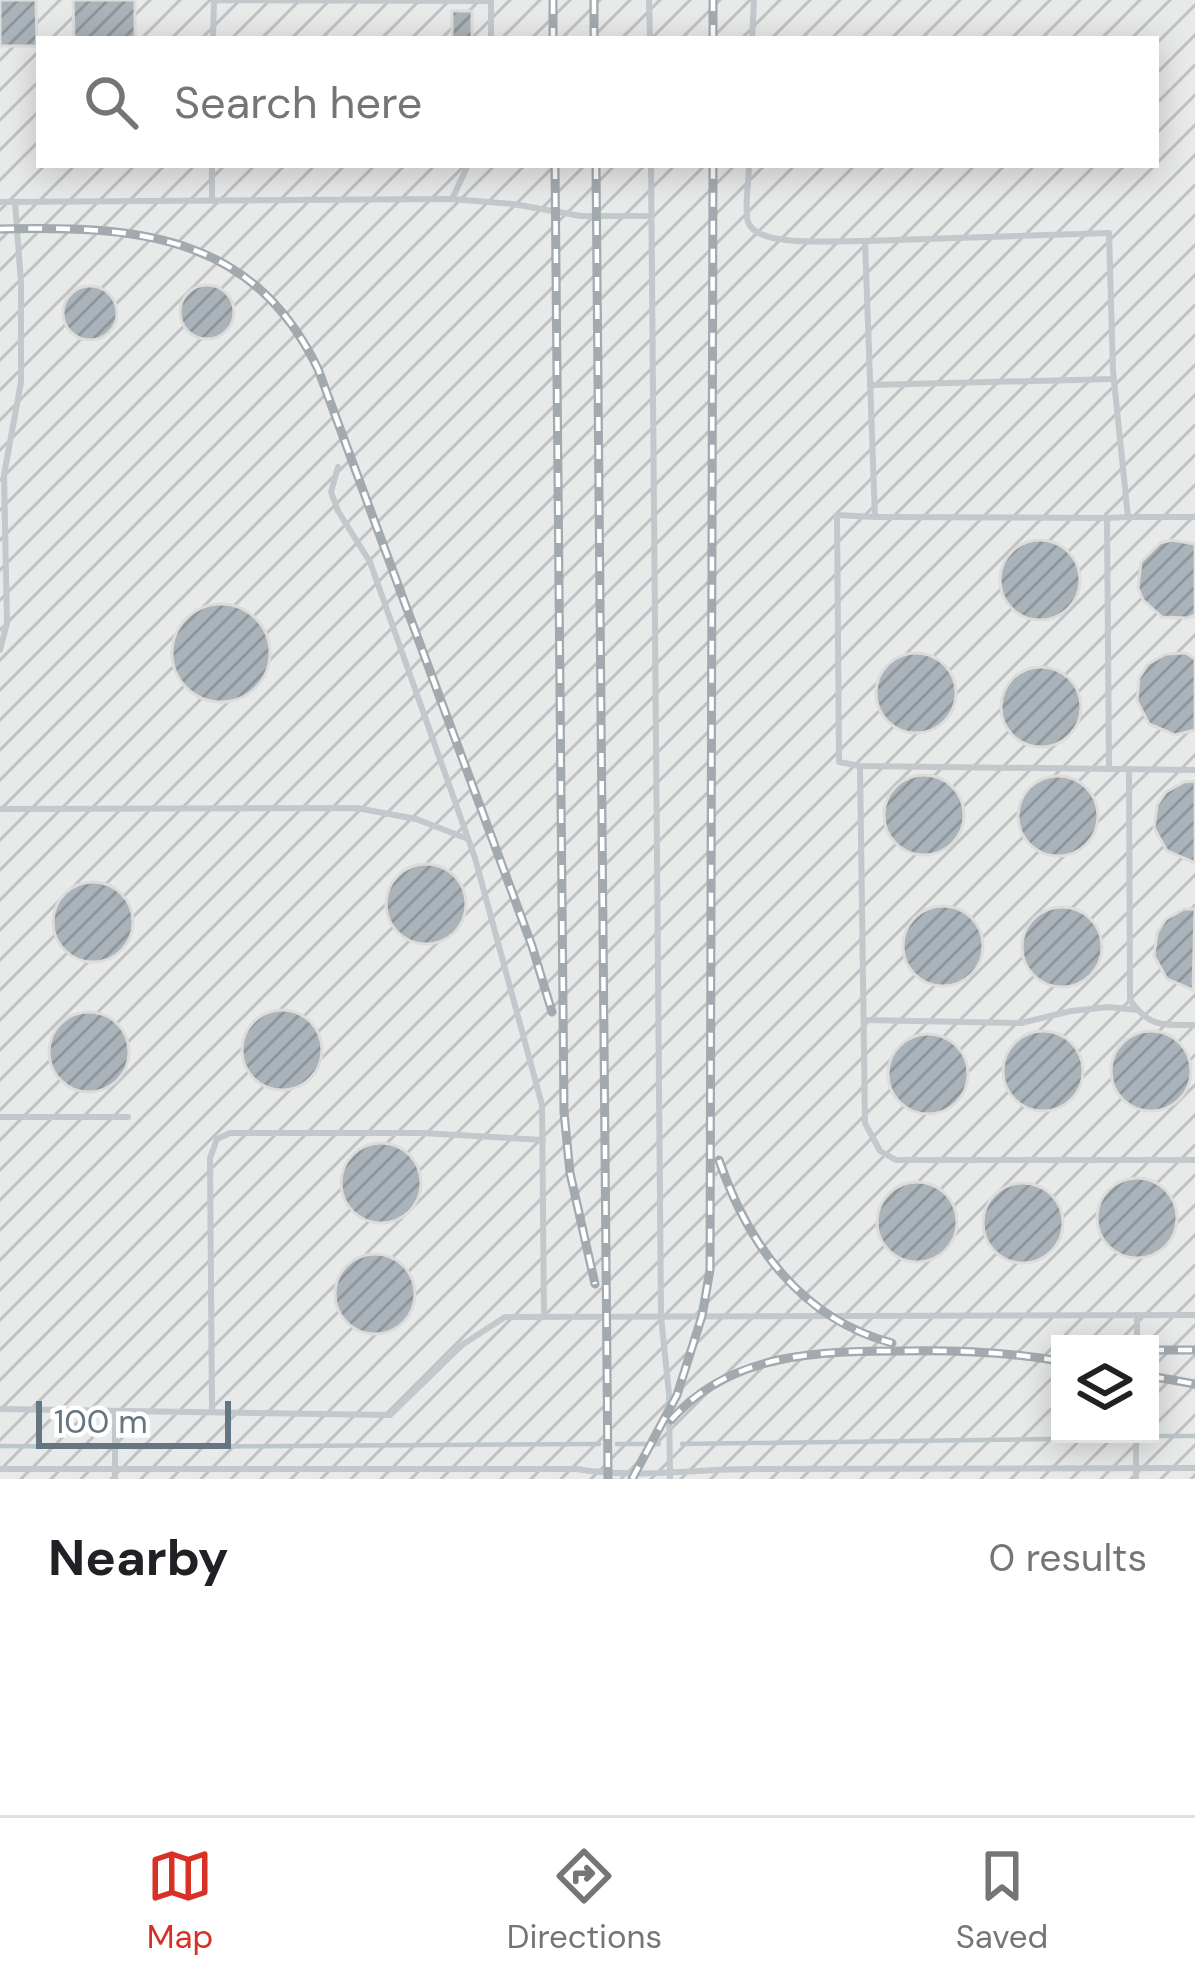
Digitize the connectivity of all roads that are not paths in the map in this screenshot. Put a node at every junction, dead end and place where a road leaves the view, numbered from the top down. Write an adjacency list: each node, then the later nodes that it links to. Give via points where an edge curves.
1 (649, 0): 6 (lane)
2 (754, 0): 7 (lane)
3 (491, 1): 4 (lane, via 214,0); 5 (lane)
4 (214, 36)
5 (491, 36)
6 (650, 36)
7 (752, 36)
8 (212, 168): 13 (lane)
9 (467, 168): 12 (lane)
10 (651, 168): 16 (lane)
11 (749, 168): 17 (lane, via 748,222 757,234)
12 (452, 200): 13 (lane); 16 (lane)
13 (212, 201): 15 (lane)
14 (0, 202): 15 (lane)
15 (15, 202): 25 (lane, via 20,382 4,475 7,623)
16 (651, 216): 42 (lane)
17 (865, 241): 18 (lane, via 1109,233); 19 (lane)
18 (1114, 379): 19 (lane); 22 (lane)
19 (871, 385): 21 (lane)
20 (338, 467): 31 (lane, via 331,492 370,562)
21 (875, 517): 23 (lane); 26 (lane, via 837,515 839,762)
22 (1128, 517): 23 (lane); 24 (lane)
23 (1107, 518): 27 (lane)
24 (1195, 518)
25 (0, 650)
26 (860, 766): 27 (lane); 33 (lane)
27 (1109, 769): 28 (lane)
28 (1129, 769): 29 (lane); 32 (lane, via 1129,982)
29 (1195, 770)
30 (0, 809): 31 (lane, via 357,808)
31 (468, 839): 37 (lane, via 542,1105)
32 (1138, 1010): 33 (lane, via 1071,1011 1021,1023); 34 (lane, via 1159,1025)
33 (864, 1020): 38 (lane, via 865,1124 880,1151 896,1160)
34 (1195, 1025)
35 (128, 1117): 36 (lane)
36 (0, 1118)
37 (543, 1140): 41 (lane); 45 (lane, via 364,1132 217,1139 210,1158)
38 (1195, 1160)
39 (1137, 1315): 40 (lane); 42 (lane); 43 (lane)
40 (1195, 1315)
41 (544, 1316): 42 (lane); 45 (lane, via 505,1317 390,1414)
42 (662, 1316): 52 (lane)
43 (1137, 1335)
44 (0, 1409): 46 (lane)
45 (212, 1411): 46 (lane)
46 (115, 1412): 51 (lane)
47 (1136, 1443): 48 (lane)
48 (1136, 1468): 49 (lane); 52 (lane, via 724,1469); 53 (lane)
49 (1195, 1468)
50 (0, 1469): 51 (lane)
51 (116, 1474): 52 (lane, via 577,1469)
52 (670, 1477)
53 (1136, 1479)

